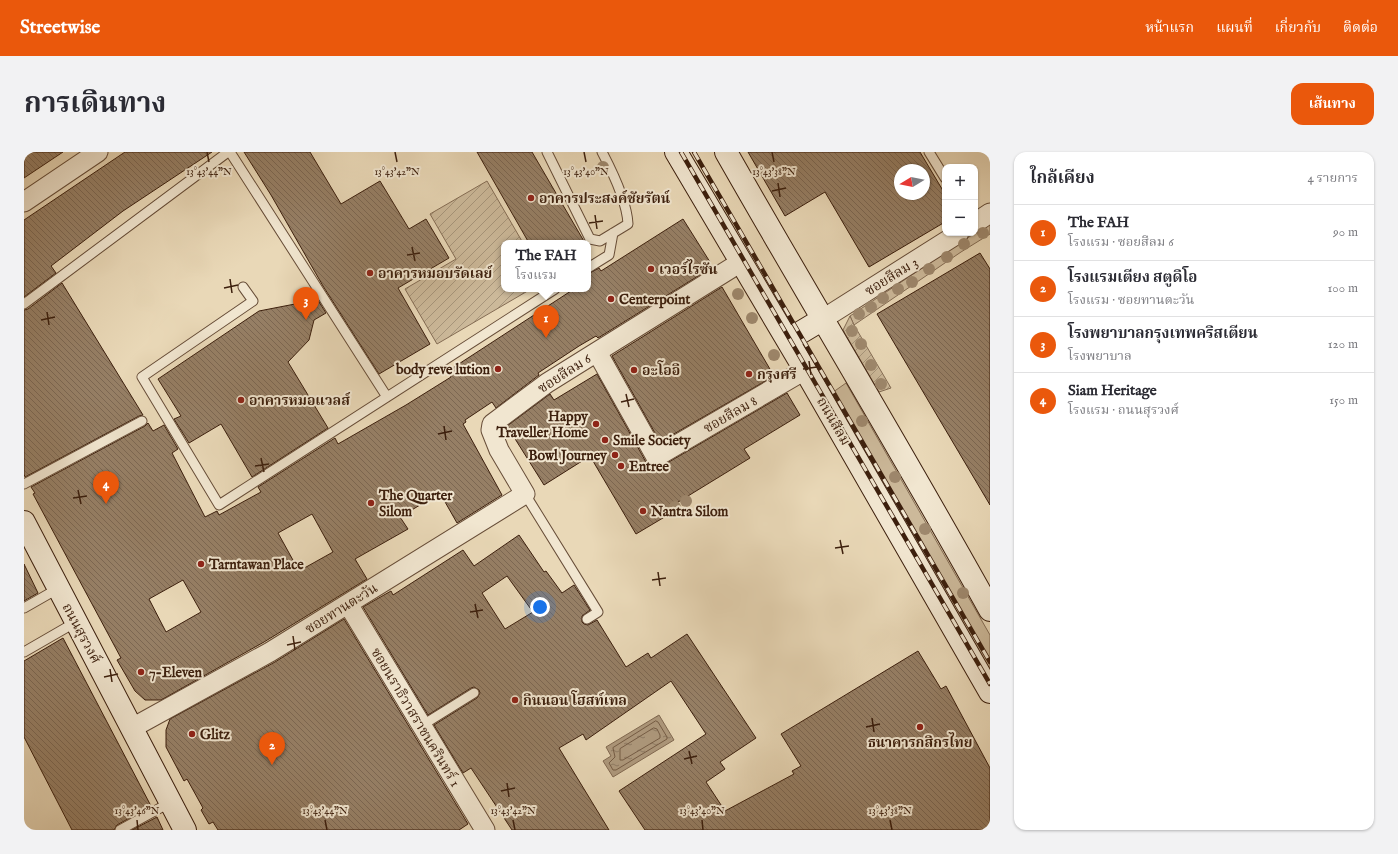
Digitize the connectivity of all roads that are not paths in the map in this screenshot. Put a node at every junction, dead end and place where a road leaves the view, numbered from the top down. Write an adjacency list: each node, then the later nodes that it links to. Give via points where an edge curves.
1 (98, 152): 9 (street)
2 (229, 152): 18 (lane, via 182,190); 23 (lane)
3 (547, 152): 12 (lane, via 590,239 600,241)
4 (602, 152): 12 (lane, via 627,212 628,224)
5 (676, 152): 14 (main road, ถนนสีลม)
6 (726, 152): 19 (main road)
7 (929, 152): 8 (lane)
8 (942, 173)
9 (24, 202)
10 (990, 213): 11 (street)
11 (978, 221)
12 (613, 233): 15 (lane, via 609,255)
13 (954, 236): 19 (street, ซอยสีลม 3)
14 (741, 262): 20 (main road, ถนนสีลม); 21 (street, ซอยสีลม 6)
15 (591, 266)
16 (243, 287): 23 (lane, via 253,301 142,377 219,505)
17 (550, 292): 23 (lane)
18 (24, 304)
19 (823, 320): 20 (main road); 31 (main road)
20 (788, 340): 22 (main road, ถนนสีลม)
21 (597, 352): 22 (street, ซอยสีลม 8, via 656,457); 26 (street, ซอยสีลม 6, via 547,383 492,424 491,430 499,450)
22 (805, 370): 35 (main road, ถนนสีลม)
23 (386, 397)
24 (142, 421): 25 (lane)
25 (24, 484)
26 (525, 494): 29 (street, ซอยทานตะวัน); 32 (lane, ซอยสีลม 6, via 598,612)
27 (24, 522): 28 (main road, ถนนสุรวงศ์)
28 (59, 588): 30 (lane); 33 (main road, ถนนสุรวงศ์)
29 (348, 604): 37 (street, ซอยนราธิวาสราชนครินทร์ 1); 38 (street, ซอยทานตะวัน, via 270,652)
30 (24, 608)
31 (990, 610)
32 (587, 619)
33 (76, 622): 34 (lane); 38 (main road, ถนนสุรวงศ์)
34 (24, 652)
35 (990, 692)
36 (474, 693): 37 (lane)
37 (421, 726): 42 (street, ซอยนราธิวาสราชนครินทร์ 1)
38 (132, 728): 39 (main road, ถนนสุรวงศ์)
39 (171, 802): 40 (lane); 41 (main road, ถนนสุรวงศ์)
40 (120, 830)
41 (185, 830)
42 (484, 830)

